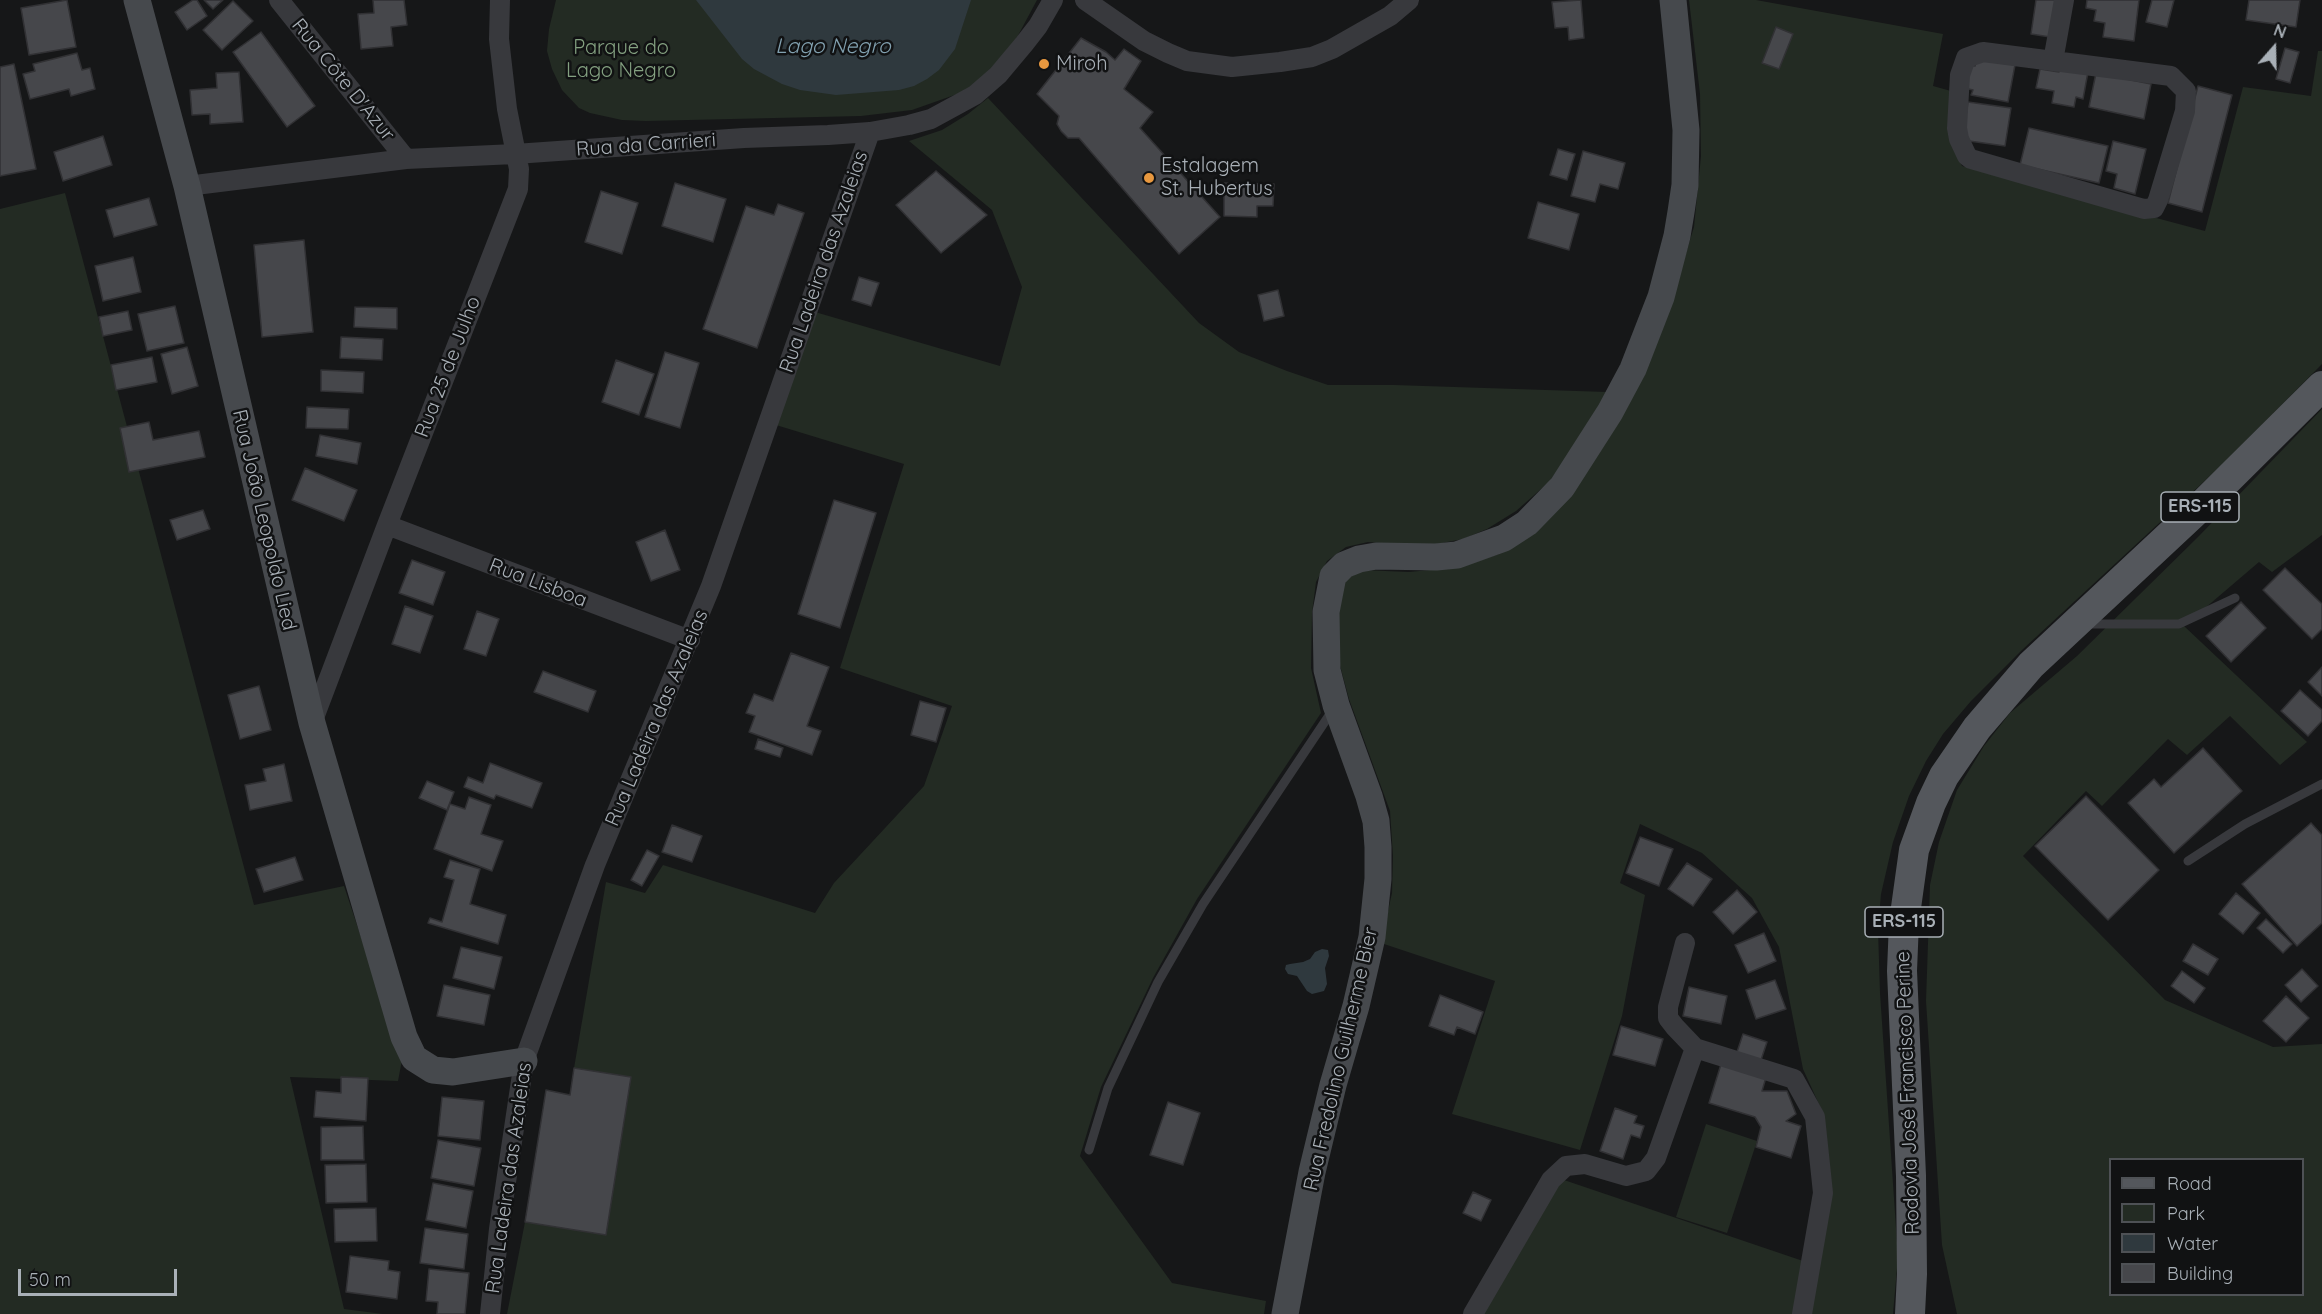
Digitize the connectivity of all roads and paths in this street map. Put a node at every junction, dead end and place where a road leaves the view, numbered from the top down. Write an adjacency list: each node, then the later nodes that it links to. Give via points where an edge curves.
1 (137, 0): 13 (street, Rua João Leopoldo Lied)
2 (279, 0): 12 (street, Rua Côte D'Azur)
3 (500, 0): 11 (street, Rua 25 de Julho, via 500,39)
4 (1053, 0): 10 (street, Rua da Carrieri, via 1024,44 975,95 931,119)
5 (1085, 0): 6 (street, via 1168,53 1187,61 1232,67 1312,57 1381,21)
6 (1409, 0)
7 (1673, 0): 19 (street, Rua Fredolino Guilherme Bier, via 1684,102 1684,185 1665,286 1633,369 1574,470 1527,523 1504,538 1457,555 1359,558 1333,576 1325,643)
8 (2064, 0): 9 (street)
9 (2053, 62): 9 (street, via 1983,52 1966,58 1960,75 1957,128 1966,156 2144,209 2154,207 2185,111 2186,91 2171,76)
10 (870, 132): 11 (street, Rua da Carrieri); 18 (street, Rua Ladeira das Azaleias)
11 (515, 154): 12 (street, Rua da Carrieri); 15 (street, Rua 25 de Julho, via 518,189)
12 (406, 159): 13 (street, Rua da Carrieri)
13 (187, 186): 20 (street, Rua João Leopoldo Lied)
14 (2322, 386): 17 (main road, Rodovia José Francisco Perine / ERS-115, via 2198,509)
15 (387, 525): 18 (street, Rua Lisboa); 20 (street, Rua 25 de Julho)
16 (2235, 598): 17 (lane, via 2179,624)
17 (2073, 624): 31 (main road, Rodovia José Francisco Perine / ERS-115, via 1996,704 1958,753 1940,785 1914,850 1902,971 1911,1176)
18 (690, 640): 25 (street, Rua Ladeira das Azaleias, via 595,866)
19 (1336, 705): 26 (lane, via 1203,904 1158,982 1107,1088); 28 (street, Rua Fredolino Guilherme Bier, via 1376,820 1378,879 1372,937 1312,1172)
20 (312, 723): 25 (street, Rua João Leopoldo Lied, via 404,1037 414,1058 433,1070 453,1072)
21 (2322, 784): 22 (lane)
22 (2188, 861)
23 (1685, 943): 24 (street, via 1668,1018)
24 (1695, 1048): 29 (street, via 1656,1158 1646,1171 1626,1176 1585,1164 1566,1166 1551,1180); 30 (street, via 1794,1078 1815,1117 1823,1193)
25 (524, 1061): 27 (street, Rua Ladeira das Azaleias)
26 (1089, 1150)
27 (490, 1314)
28 (1286, 1314)
29 (1473, 1314)
30 (1803, 1314)
31 (1910, 1314)

